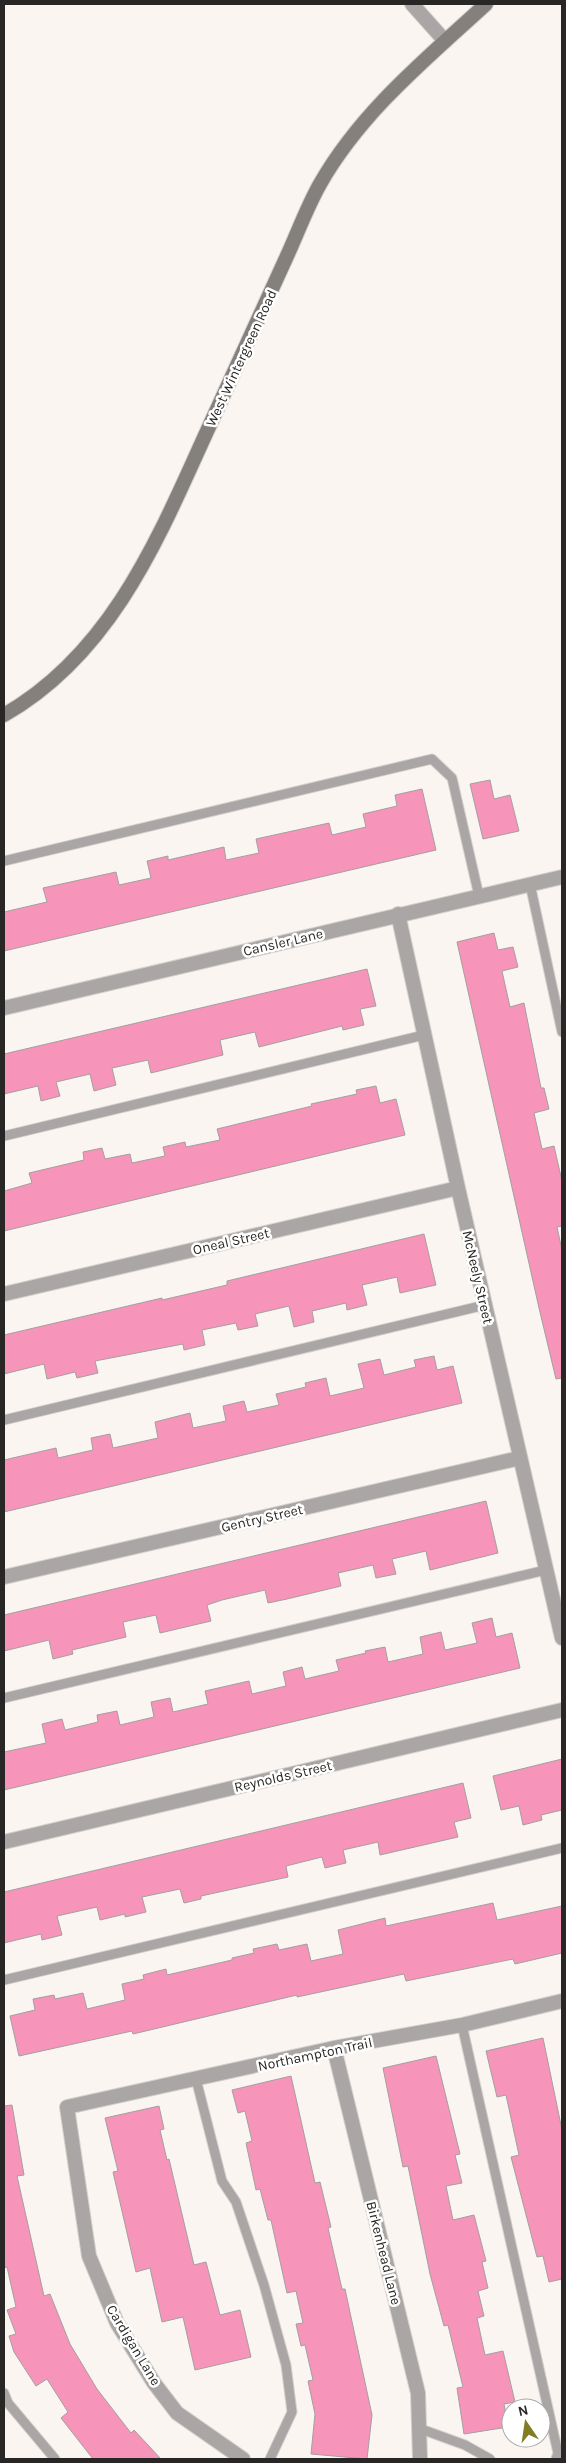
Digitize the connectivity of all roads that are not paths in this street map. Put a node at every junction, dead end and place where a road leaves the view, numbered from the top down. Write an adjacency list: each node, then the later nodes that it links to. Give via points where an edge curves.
1 (412, 4): 3 (street)
2 (486, 4): 3 (main road, West Wintergreen Road)
3 (445, 41): 4 (main road, West Wintergreen Road, via 382,101 320,184 168,516 117,610 73,662 47,686)
4 (4, 715)
5 (4, 861): 8 (lane, via 432,759 452,778)
6 (562, 877): 7 (street, Cansler Lane)
7 (530, 884): 8 (street, Cansler Lane); 11 (lane)
8 (479, 896): 9 (street, Cansler Lane)
9 (398, 914): 10 (street, Cansler Lane); 12 (street, McNeely Street)
10 (4, 1008)
11 (562, 1032)
12 (424, 1035): 13 (lane); 14 (street, McNeely Street)
13 (4, 1136)
14 (458, 1188): 15 (street, Oneal Street); 16 (street, McNeely Street)
15 (4, 1294)
16 (485, 1306): 17 (lane); 18 (street, McNeely Street)
17 (4, 1420)
18 (520, 1458): 19 (street, McNeely Street); 20 (street, Gentry Street)
19 (546, 1570): 21 (street, McNeely Street); 22 (lane)
20 (4, 1577)
21 (562, 1638)
22 (4, 1698)
23 (562, 1710): 24 (street, Reynolds Street)
24 (4, 1842)
25 (562, 1848): 26 (lane)
26 (4, 1980)
27 (562, 2001): 28 (street, Northampton Trail)
28 (462, 2025): 29 (street, Northampton Trail); 39 (lane, via 558,2452)
29 (334, 2048): 30 (street, Northampton Trail); 33 (street, Birkenhead Lane, via 418,2393)
30 (196, 2079): 31 (street, Northampton Trail); 36 (lane, via 222,2181 236,2202 264,2284 286,2365 292,2412)
31 (67, 2107): 35 (street, Cardigan Lane, via 89,2256 117,2324 177,2413)
32 (4, 2394): 34 (lane)
33 (421, 2429): 37 (street, Birkenhead Lane); 38 (lane)
34 (56, 2459)
35 (243, 2459)
36 (270, 2459)
37 (420, 2459)
38 (490, 2459)
39 (556, 2459)

